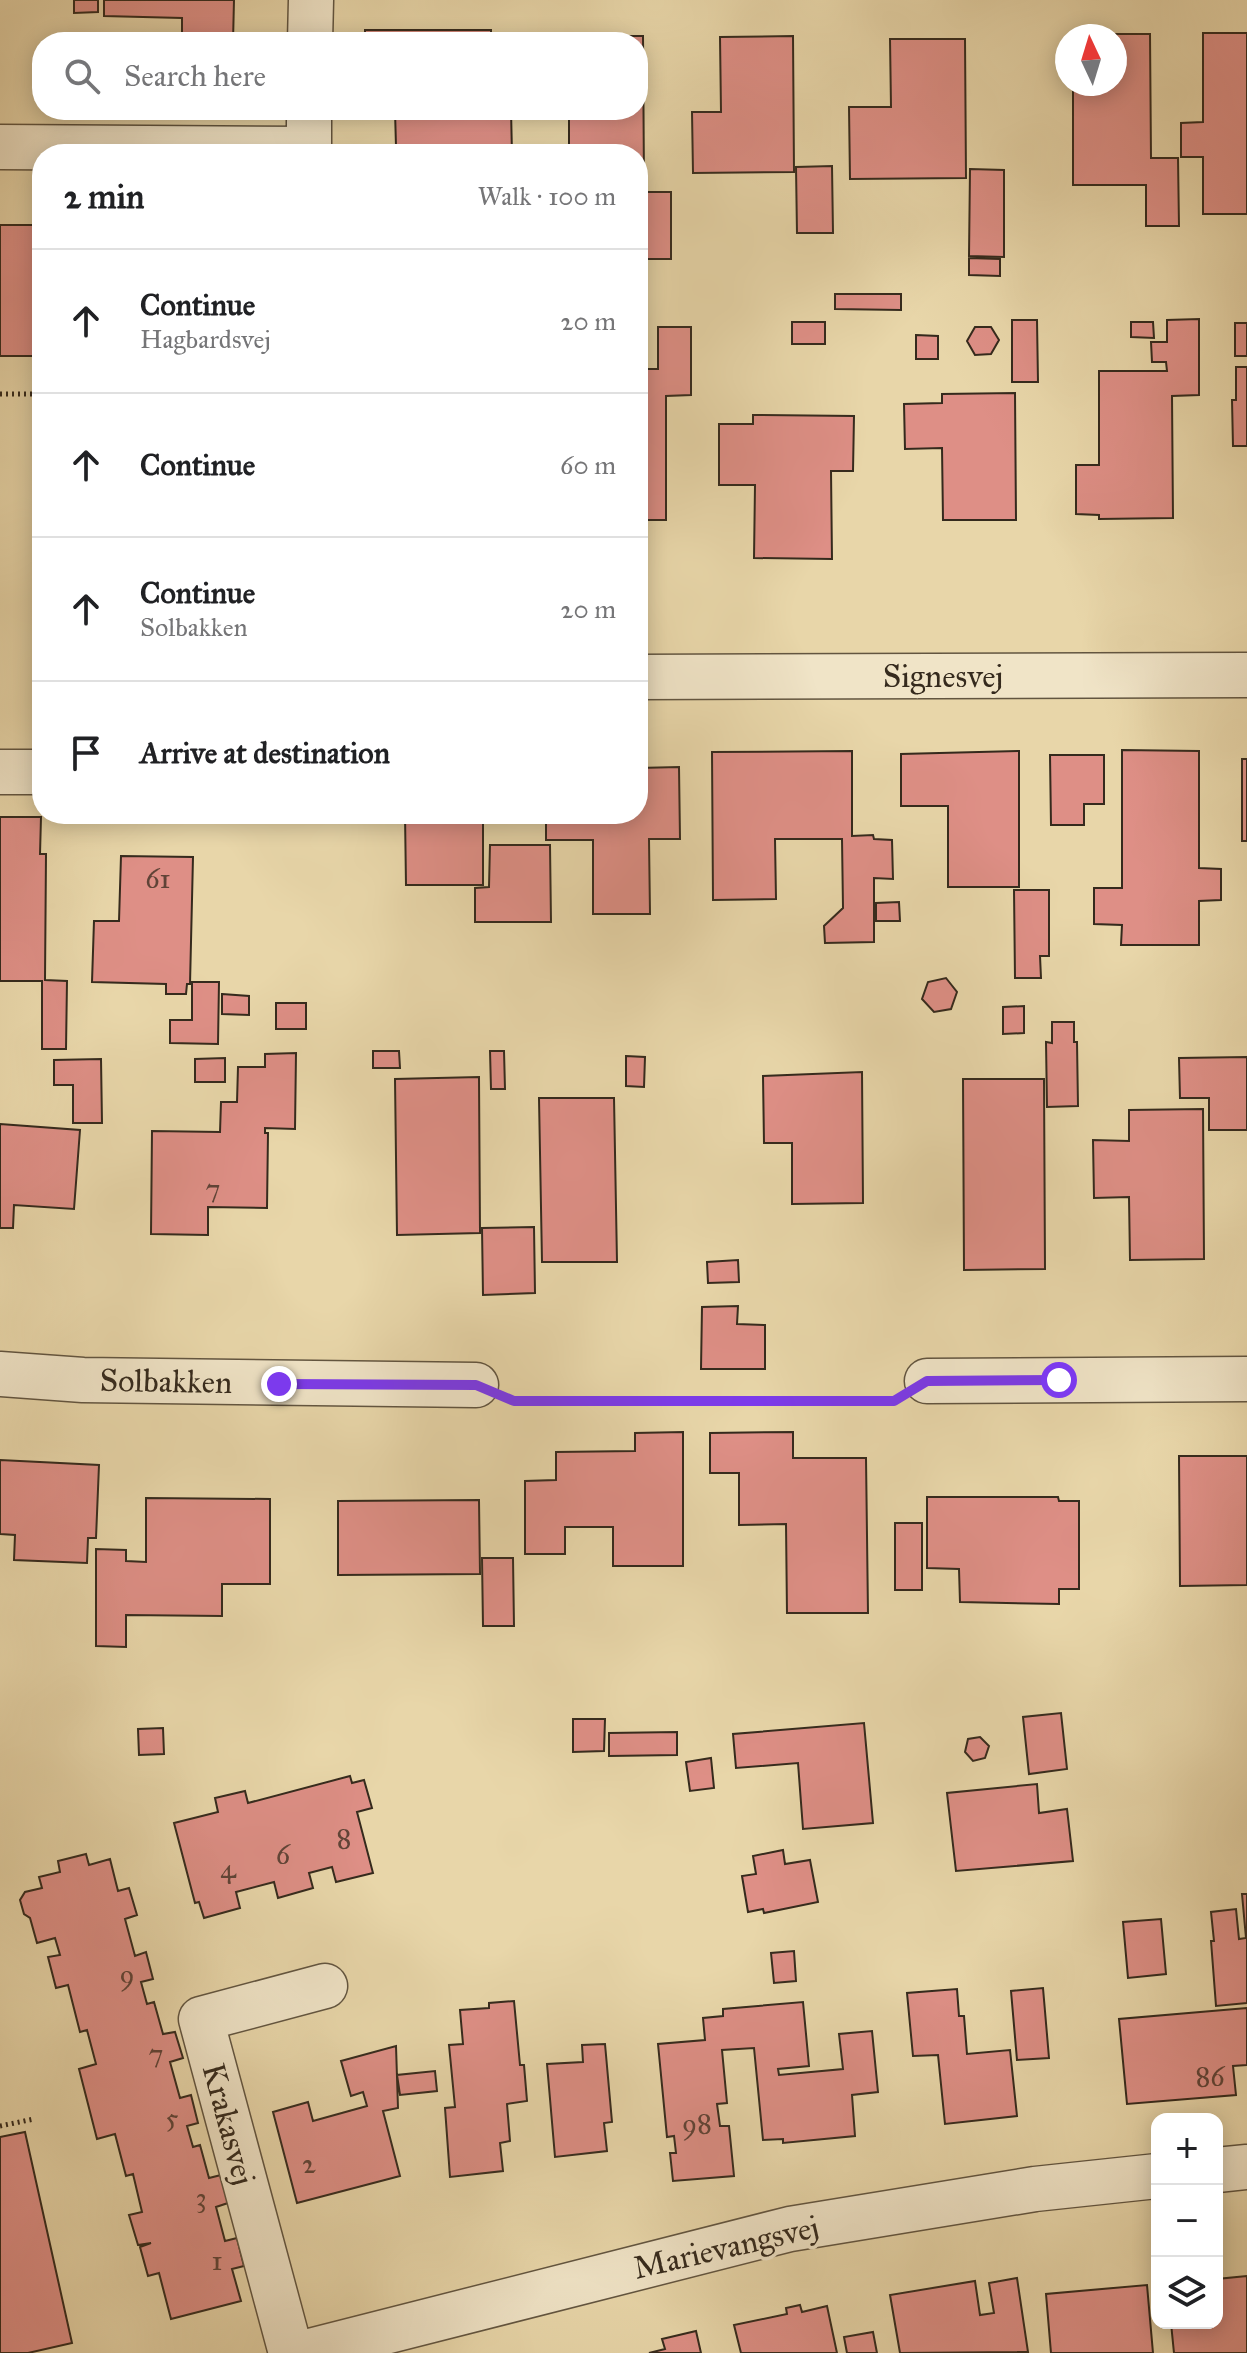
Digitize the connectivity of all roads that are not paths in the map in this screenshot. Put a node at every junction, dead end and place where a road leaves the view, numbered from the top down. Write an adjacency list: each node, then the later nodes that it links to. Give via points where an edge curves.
1 (311, 0): 2 (street)
2 (310, 32)
3 (309, 138): 4 (street)
4 (103, 144)
5 (32, 146): 6 (street)
6 (0, 147)
7 (1247, 675): 8 (street, Signesvej)
8 (648, 677)
9 (0, 772): 10 (street)
10 (32, 772)
11 (0, 1374): 14 (street, Solbakken)
12 (1247, 1379): 13 (street)
13 (927, 1381)
14 (476, 1385)
15 (325, 1986): 19 (street, Krakasvej, via 201,2019)
16 (1247, 2167): 17 (street)
17 (1223, 2169)
18 (1151, 2177): 20 (street, Marievangsvej, via 1035,2189 790,2229)
19 (291, 2353)
20 (302, 2353)

